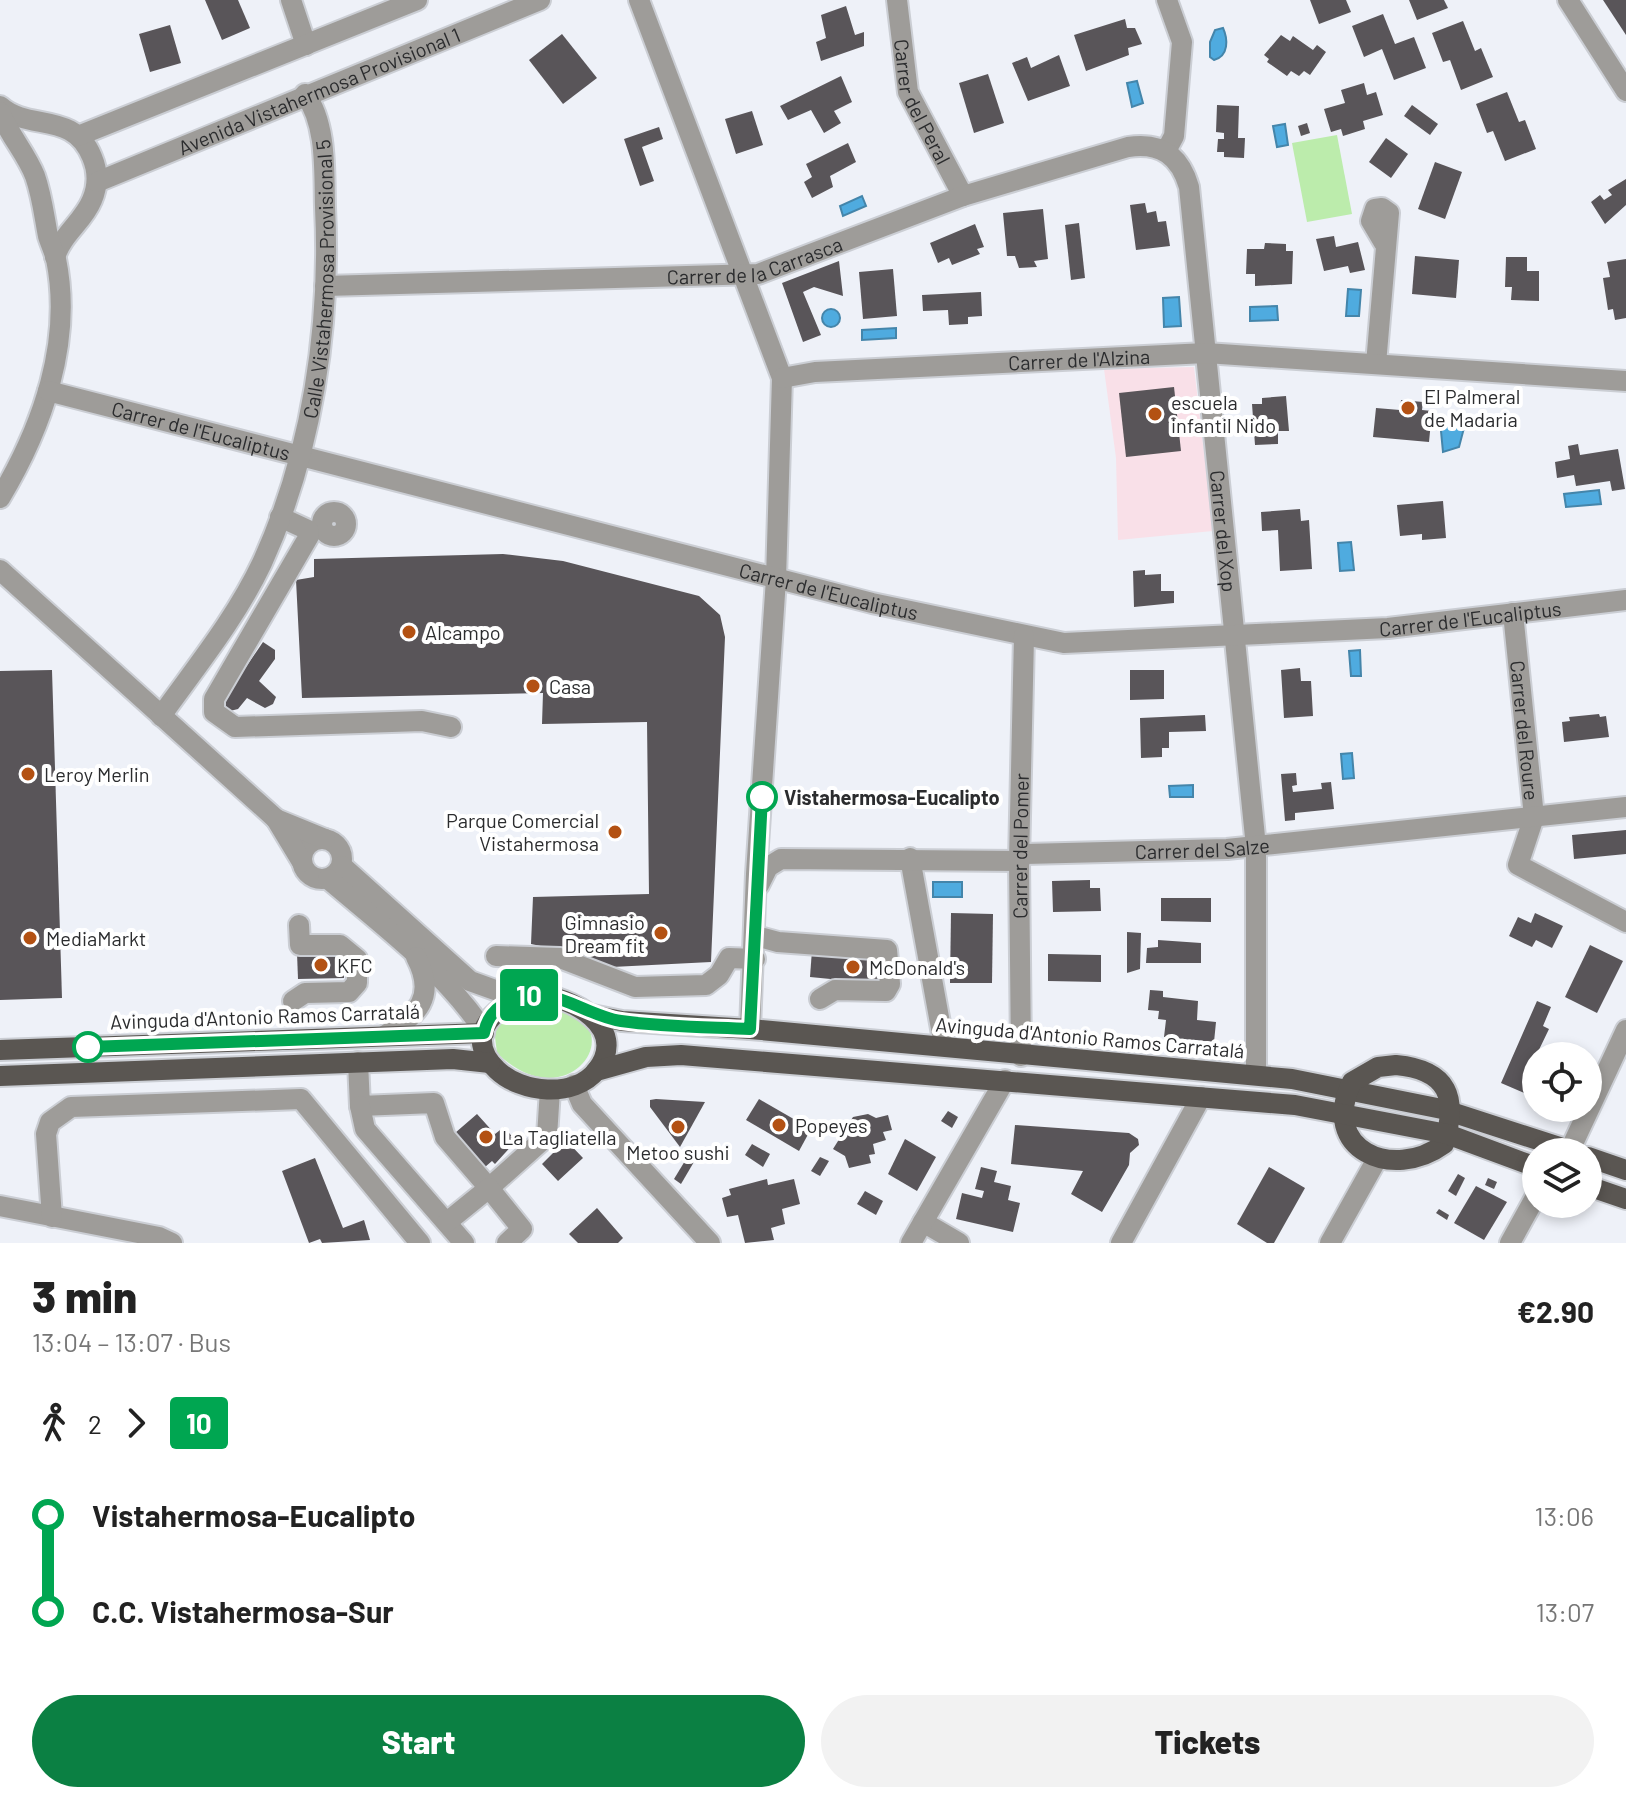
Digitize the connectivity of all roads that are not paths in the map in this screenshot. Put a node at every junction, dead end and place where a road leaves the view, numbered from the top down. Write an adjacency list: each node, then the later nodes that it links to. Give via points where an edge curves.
1 (291, 0): 8 (street)
2 (417, 0): 8 (street)
3 (540, 0): 10 (street, Avenida Vistahermosa Provisional 1)
4 (639, 0): 22 (street)
5 (897, 0): 17 (street, Carrer del Peral, via 908,92)
6 (1167, 0): 15 (street, via 1182,42 1175,128)
7 (1568, 0): 9 (street)
8 (306, 45): 13 (street)
9 (1626, 91)
10 (305, 94): 16 (street, Avenida Vistahermosa Provisional 1); 23 (street, Calle Vistahermosa Provisional 5, via 318,121 321,149)
11 (0, 109): 12 (street, via 18,119); 14 (street)
12 (50, 122): 13 (street); 14 (street, via 25,132)
13 (78, 136): 16 (street, via 92,157)
14 (24, 151): 18 (street)
15 (1166, 151): 17 (street, Carrer de la Carrasca, via 1145,144 1128,147); 24 (street, Carrer del Xop, via 1184,171 1189,187)
16 (97, 182): 19 (street)
17 (963, 196): 22 (street, Carrer de la Carrasca)
18 (45, 207): 19 (street, via 59,223); 21 (street)
19 (80, 218): 21 (street, via 61,239)
20 (1384, 243): 25 (street)
21 (55, 257): 28 (street, via 59,315)
22 (744, 275): 23 (street, Carrer de la Carrasca); 26 (street)
23 (325, 286): 29 (street, Calle Vistahermosa Provisional 5, via 318,369)
24 (1206, 353): 25 (street, Carrer de l'Alzina); 26 (street, Carrer de l'Alzina, via 815,372); 38 (street, Carrer del Xop)
25 (1376, 364): 27 (street, Carrer de l'Alzina)
26 (782, 378): 34 (street)
27 (1626, 381)
28 (48, 391): 29 (street, Carrer de l'Eucaliptus); 30 (street, via 21,463)
29 (299, 456): 31 (street, Calle Vistahermosa Provisional 5); 34 (street, Carrer de l'Eucaliptus)
30 (0, 498)
31 (281, 512): 32 (street); 39 (street, Calle Vistahermosa Provisional 5, via 236,609); 40 (street, via 309,536 214,699 214,712 235,727 278,719 422,721)
32 (325, 515)
33 (0, 570): 39 (street)
34 (776, 579): 37 (street, Carrer de l'Eucaliptus); 44 (street)
35 (1626, 600): 36 (street, Carrer de l'Eucaliptus)
36 (1513, 613): 38 (street, Carrer de l'Eucaliptus, via 1388,628); 42 (street, Carrer del Roure)
37 (1024, 636): 38 (street, Carrer de l'Eucaliptus, via 1092,644); 49 (street, Carrer del Pomer)
38 (1235, 636): 46 (street, Carrer del Xop)
39 (161, 716): 43 (street)
40 (451, 727)
41 (1626, 807): 42 (street, Carrer del Salze)
42 (1534, 817): 46 (street, Carrer del Salze); 53 (street, Carrer del Roure, via 1518,865)
43 (276, 819): 45 (street); 50 (street)
44 (760, 828): 48 (street, via 768,850); 52 (street)
45 (325, 839): 50 (street, via 306,848); 51 (street, via 341,851)
46 (1256, 847): 49 (street, Carrer del Salze, via 1025,854); 73 (street, Carrer del Xop)
47 (910, 858): 48 (street, Carrer del Salze); 49 (street, Carrer del Salze); 66 (street)
48 (781, 859): 52 (street, via 768,867)
49 (1019, 861): 69 (street, Carrer del Pomer)
50 (302, 862): 51 (street, via 315,878)
51 (335, 872): 56 (street); 59 (street, via 470,981)
52 (758, 889): 55 (street)
53 (1626, 922)
54 (299, 925): 61 (street, via 300,945 340,945 357,959 357,983 349,992 305,993)
55 (756, 936): 58 (street); 60 (street, via 887,950 886,991 835,990)
56 (415, 953): 65 (street, via 464,1001); 67 (street, via 426,978 420,1007)
57 (496, 956): 58 (street, via 560,958 635,987 706,985 729,958)
58 (755, 959): 63 (street)
59 (517, 998): 62 (main road, via 551,995); 65 (main road, via 498,1008)
60 (820, 999)
61 (293, 1001)
62 (592, 1015): 63 (main road, Avinguda d'Antonio Ramos Carratalá); 72 (main road, via 604,1041)
63 (750, 1029): 69 (main road, Avinguda d'Antonio Ramos Carratalá)
64 (1626, 1030): 85 (street)
65 (484, 1032): 67 (main road, Avinguda d'Antonio Ramos Carratalá); 71 (main road)
66 (942, 1034)
67 (384, 1036): 68 (main road, Avinguda d'Antonio Ramos Carratalá)
68 (0, 1050)
69 (1021, 1056): 73 (main road, Avinguda d'Antonio Ramos Carratalá)
70 (358, 1062): 71 (main road); 74 (main road); 80 (street)
71 (490, 1063): 77 (main road, via 512,1081)
72 (596, 1071): 75 (main road, via 663,1054); 76 (main road)
73 (1256, 1075): 78 (main road, Avinguda d'Antonio Ramos Carratalá)
74 (0, 1076)
75 (1005, 1080): 79 (main road); 97 (street)
76 (574, 1085): 77 (main road); 102 (street, via 582,1104)
77 (550, 1090): 90 (street, via 547,1136)
78 (1347, 1090): 81 (main road); 82 (main road, Avinguda d'Antonio Ramos Carratalá); 82 (main road, via 1360,1075 1378,1067 1411,1067 1442,1085)
79 (1201, 1097): 81 (main road); 105 (street)
80 (360, 1106): 90 (street, via 434,1103 445,1137); 96 (street, via 365,1129)
81 (1341, 1112): 83 (main road); 86 (main road, via 1358,1146)
82 (1453, 1113): 83 (main road); 84 (main road, Avinguda d'Antonio Ramos Carratalá)
83 (1447, 1134): 86 (main road, via 1444,1144 1413,1161); 87 (main road)
84 (1531, 1138)
85 (1584, 1138)
86 (1377, 1159): 106 (street)
87 (1522, 1162)
88 (1602, 1162): 89 (main road, Avinguda d'Antonio Ramos Carratalá)
89 (1626, 1170)
90 (489, 1188): 96 (street); 101 (street, via 522,1229)
91 (1602, 1191): 92 (main road)
92 (1626, 1199)
93 (0, 1206): 94 (street)
94 (52, 1217): 98 (street); 99 (street, via 46,1134 50,1122 71,1107 301,1099)
95 (1524, 1218): 107 (street)
96 (447, 1222): 100 (street)
97 (923, 1222): 103 (street); 104 (street)
98 (172, 1243)
99 (420, 1243)
100 (464, 1243)
101 (507, 1243)
102 (710, 1243)
103 (911, 1243)
104 (959, 1243)
105 (1121, 1243)
106 (1330, 1243)
107 (1510, 1243)

